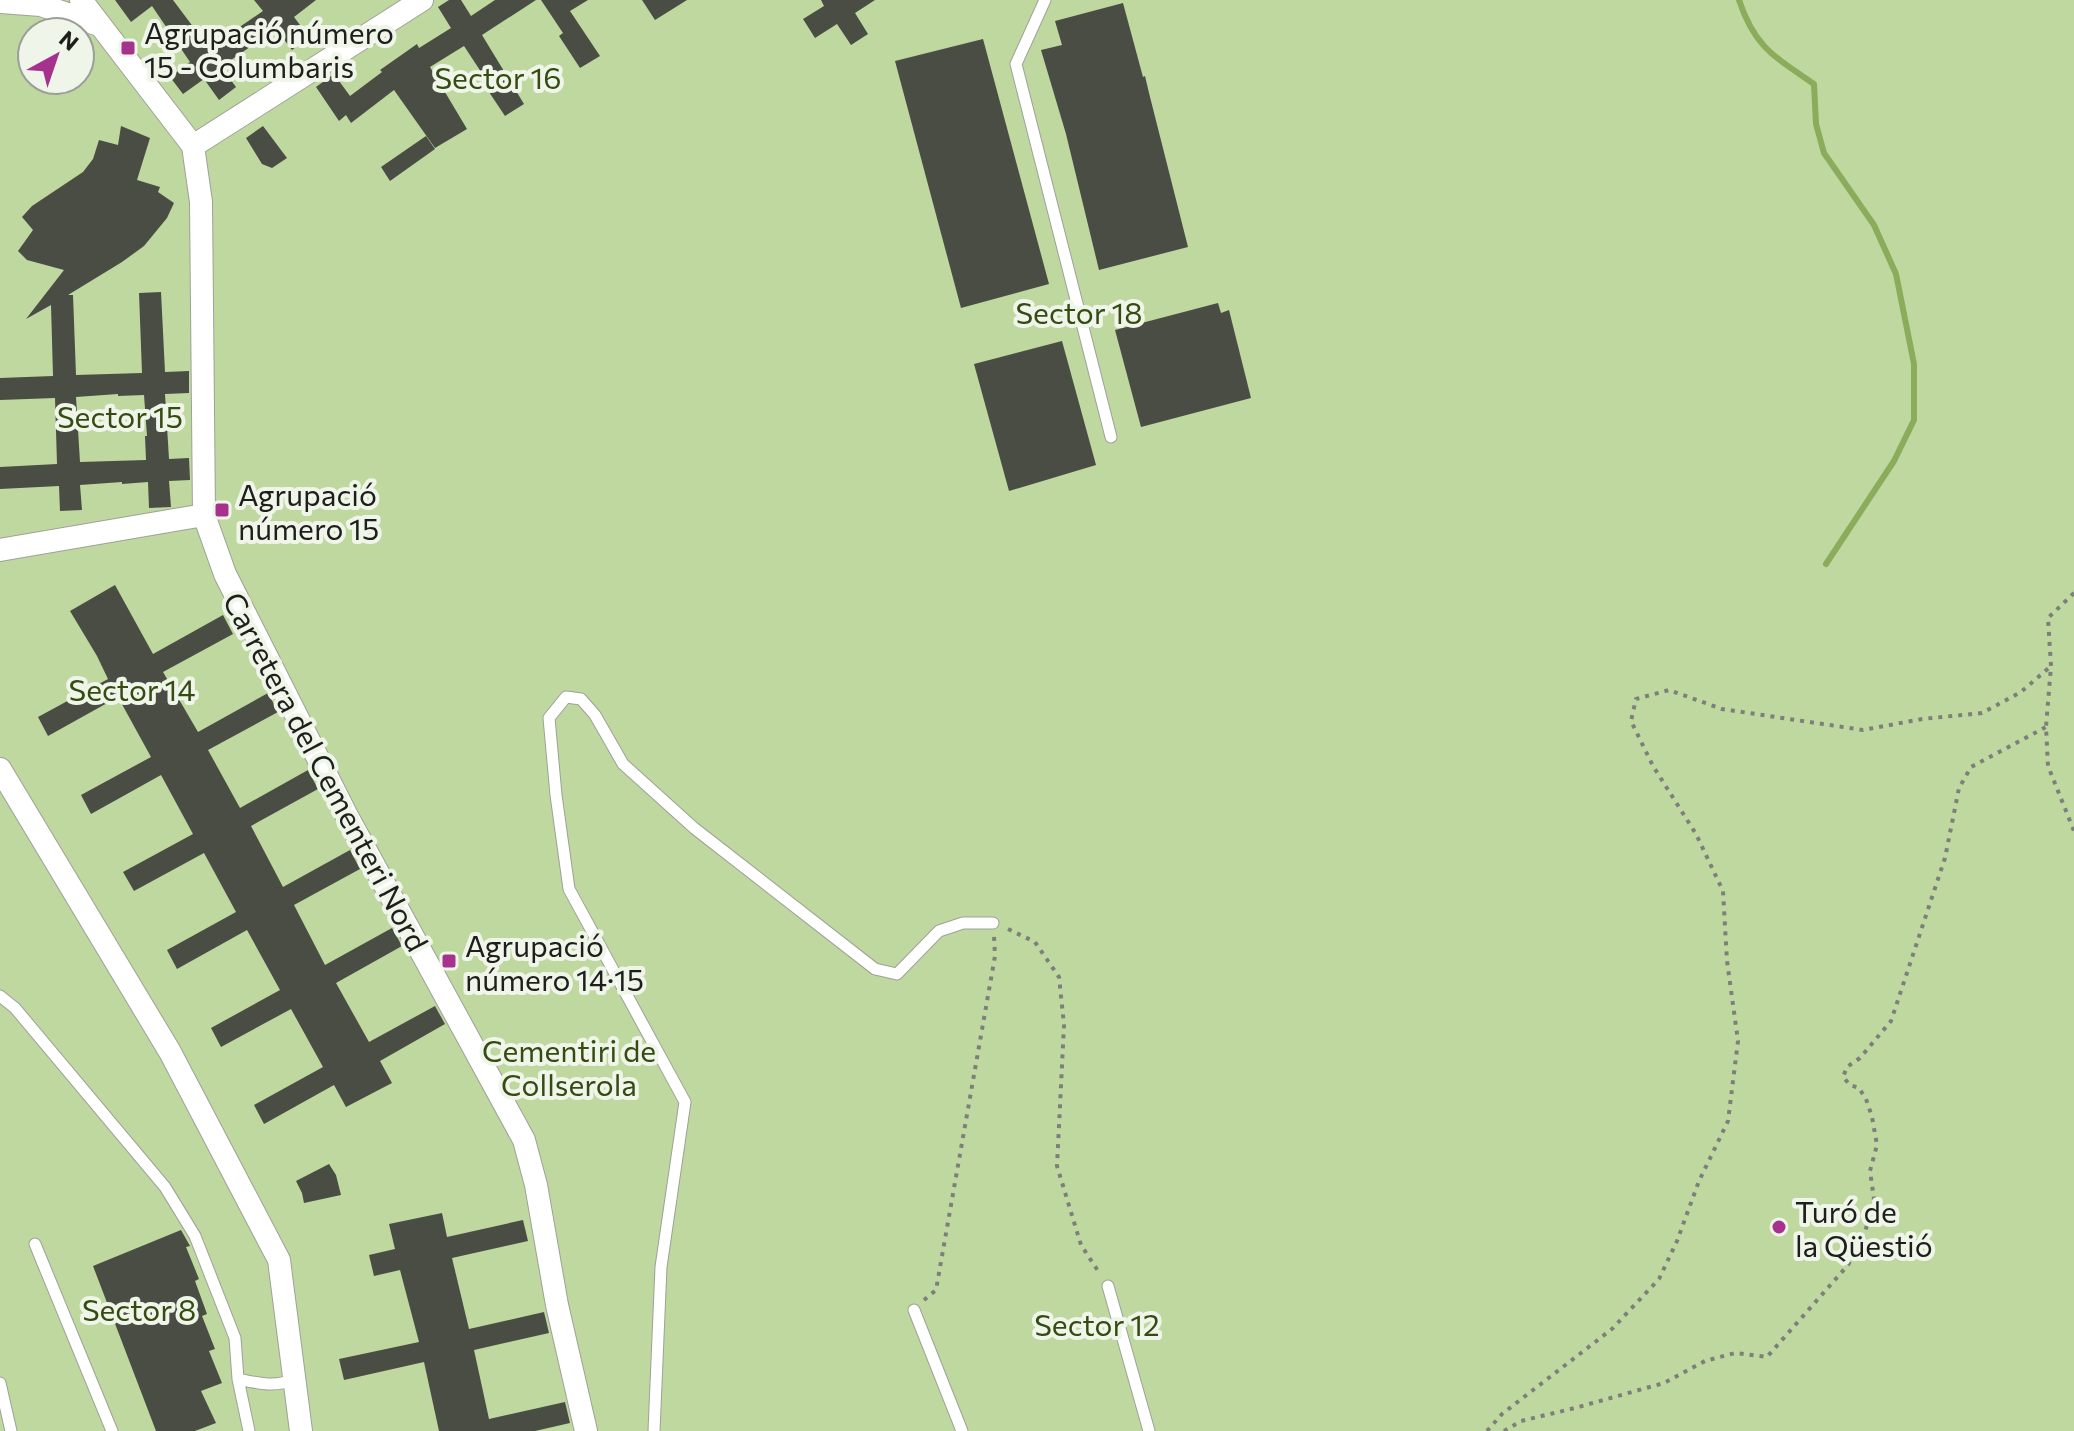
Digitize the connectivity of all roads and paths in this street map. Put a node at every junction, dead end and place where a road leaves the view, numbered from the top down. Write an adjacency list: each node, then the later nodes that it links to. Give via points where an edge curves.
1 (81, 0): 5 (street, Carretera del Cementeri Nord)
2 (422, 0): 6 (street)
3 (1045, 0): 7 (lane, via 1016,64)
4 (0, 2): 5 (street, via 41,5)
5 (99, 25): 6 (street, Carretera del Cementeri Nord)
6 (193, 146): 8 (street, Carretera del Cementeri Nord, via 201,202)
7 (1111, 437)
8 (204, 515): 9 (street); 27 (street, Carretera del Cementeri Nord, via 225,574 339,800 524,1140)
9 (0, 550)
10 (2074, 593): 11 (path, via 2048,618)
11 (2051, 666): 12 (path); 31 (path, via 2021,692 1982,713 1863,730 1722,709 1669,690 1636,699 1631,721 1723,891 1738,1041 1728,1121 1659,1279 1612,1329)
12 (2046, 727): 14 (path, via 2048,766); 32 (path, via 1971,767 1965,777 1945,858 1891,1021 1843,1077 1866,1099 1877,1145 1870,1171 1874,1199 1868,1224 1848,1265 1767,1357 1735,1353 1705,1361 1664,1383 1521,1421)
13 (0, 769): 21 (street, via 170,1052 279,1260)
14 (2074, 831)
15 (993, 923): 18 (path, via 1035,942 1059,977 1064,1025 1057,1166 1081,1245); 19 (path, via 995,956 936,1290); 28 (lane, via 963,923 939,931 897,974 875,969 694,828 623,764 581,699 566,697 549,718 569,889 685,1102 661,1267)
16 (0, 996): 20 (lane, via 165,1187 195,1236 235,1338)
17 (35, 1244): 24 (lane)
18 (1108, 1286): 30 (lane)
19 (914, 1310): 29 (lane)
20 (238, 1379): 21 (lane, via 260,1384); 25 (lane)
21 (294, 1379): 26 (street)
22 (0, 1383): 23 (lane)
23 (11, 1431)
24 (112, 1431)
25 (249, 1431)
26 (301, 1431)
27 (586, 1431)
28 (654, 1431)
29 (962, 1431)
30 (1149, 1431)
31 (1487, 1431)
32 (1504, 1431)

